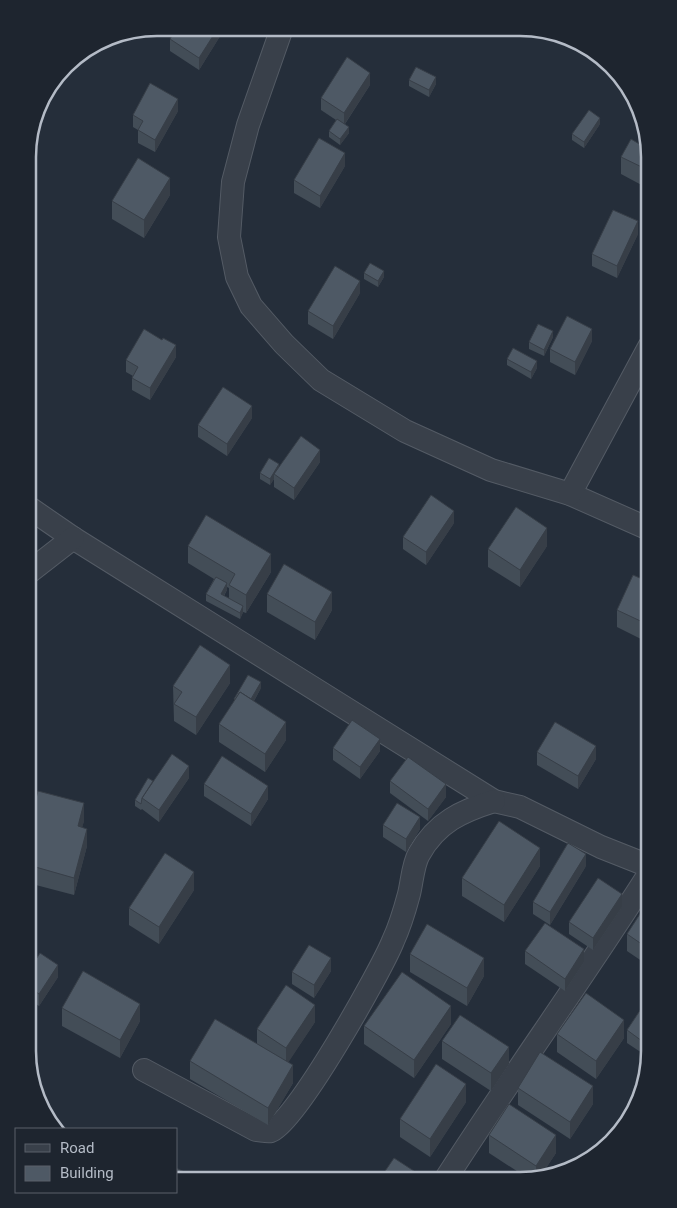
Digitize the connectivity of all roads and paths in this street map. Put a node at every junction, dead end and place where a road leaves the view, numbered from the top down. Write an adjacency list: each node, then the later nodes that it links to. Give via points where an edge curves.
1 (279, 37): 3 (street, via 248,125 233,182 229,237 237,277 251,306 320,380 397,426 491,470)
2 (641, 363): 3 (street)
3 (570, 494): 5 (street)
4 (36, 513): 6 (street)
5 (641, 525)
6 (73, 538): 7 (street); 8 (street)
7 (36, 566)
8 (494, 801): 9 (street, via 520,807); 11 (street, via 470,808 450,819 418,855 393,941 369,988 302,1097 286,1120 272,1131 256,1130)
9 (640, 863)
10 (640, 888): 12 (street)
11 (144, 1070)
12 (450, 1172)

